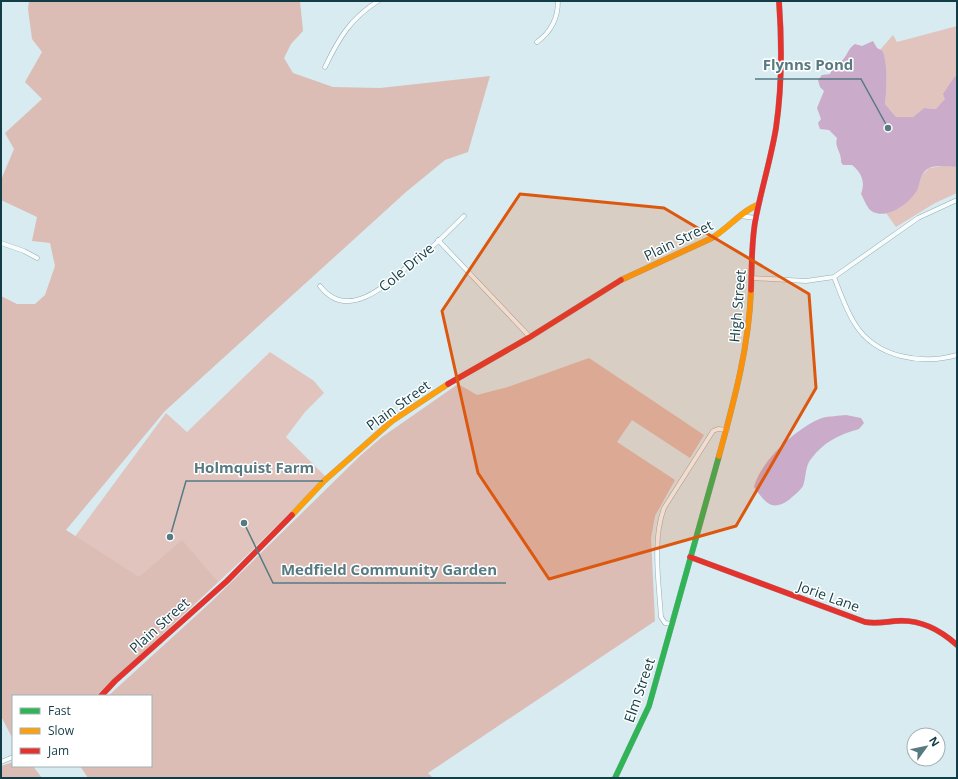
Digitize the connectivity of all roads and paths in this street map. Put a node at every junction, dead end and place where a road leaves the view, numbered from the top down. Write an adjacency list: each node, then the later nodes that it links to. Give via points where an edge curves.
1 (378, 1): 5 (street, via 349,24)
2 (558, 1): 4 (street, via 556,17 550,30)
3 (779, 1): 7 (street, High Street, via 780,84 776,127 769,167)
4 (537, 42)
5 (325, 67)
6 (957, 200): 14 (street, via 918,218)
7 (758, 205): 9 (street, Plain Street, via 750,207); 10 (street, High Street)
8 (464, 216): 11 (street, Cole Drive)
9 (739, 216): 10 (street); 17 (street, Plain Street, via 726,230 624,279)
10 (756, 218): 15 (street, High Street)
11 (438, 240): 16 (street, Cole Drive, via 388,284 368,297 339,299 328,295); 17 (street)
12 (1, 243): 13 (street)
13 (37, 258)
14 (834, 277): 15 (street, via 806,281); 18 (street, via 855,325 876,344 896,354 922,360)
15 (751, 278): 19 (street, High Street, via 750,315 744,362)
16 (320, 286)
17 (530, 337): 24 (street, Plain Street, via 462,375 385,426 324,481 227,581)
18 (957, 355)
19 (727, 430): 20 (street, High Street); 22 (street, via 713,431 664,508 660,520 658,535 661,617 665,623)
20 (690, 557): 21 (street, High Street); 23 (street, Jorie Lane, via 872,624 908,619 924,622 944,633)
21 (677, 606): 22 (street, Elm Street)
22 (672, 624): 27 (street, Elm Street, via 649,706)
23 (957, 645)
24 (102, 695)
25 (12, 757): 26 (street)
26 (1, 762)
27 (615, 778)

